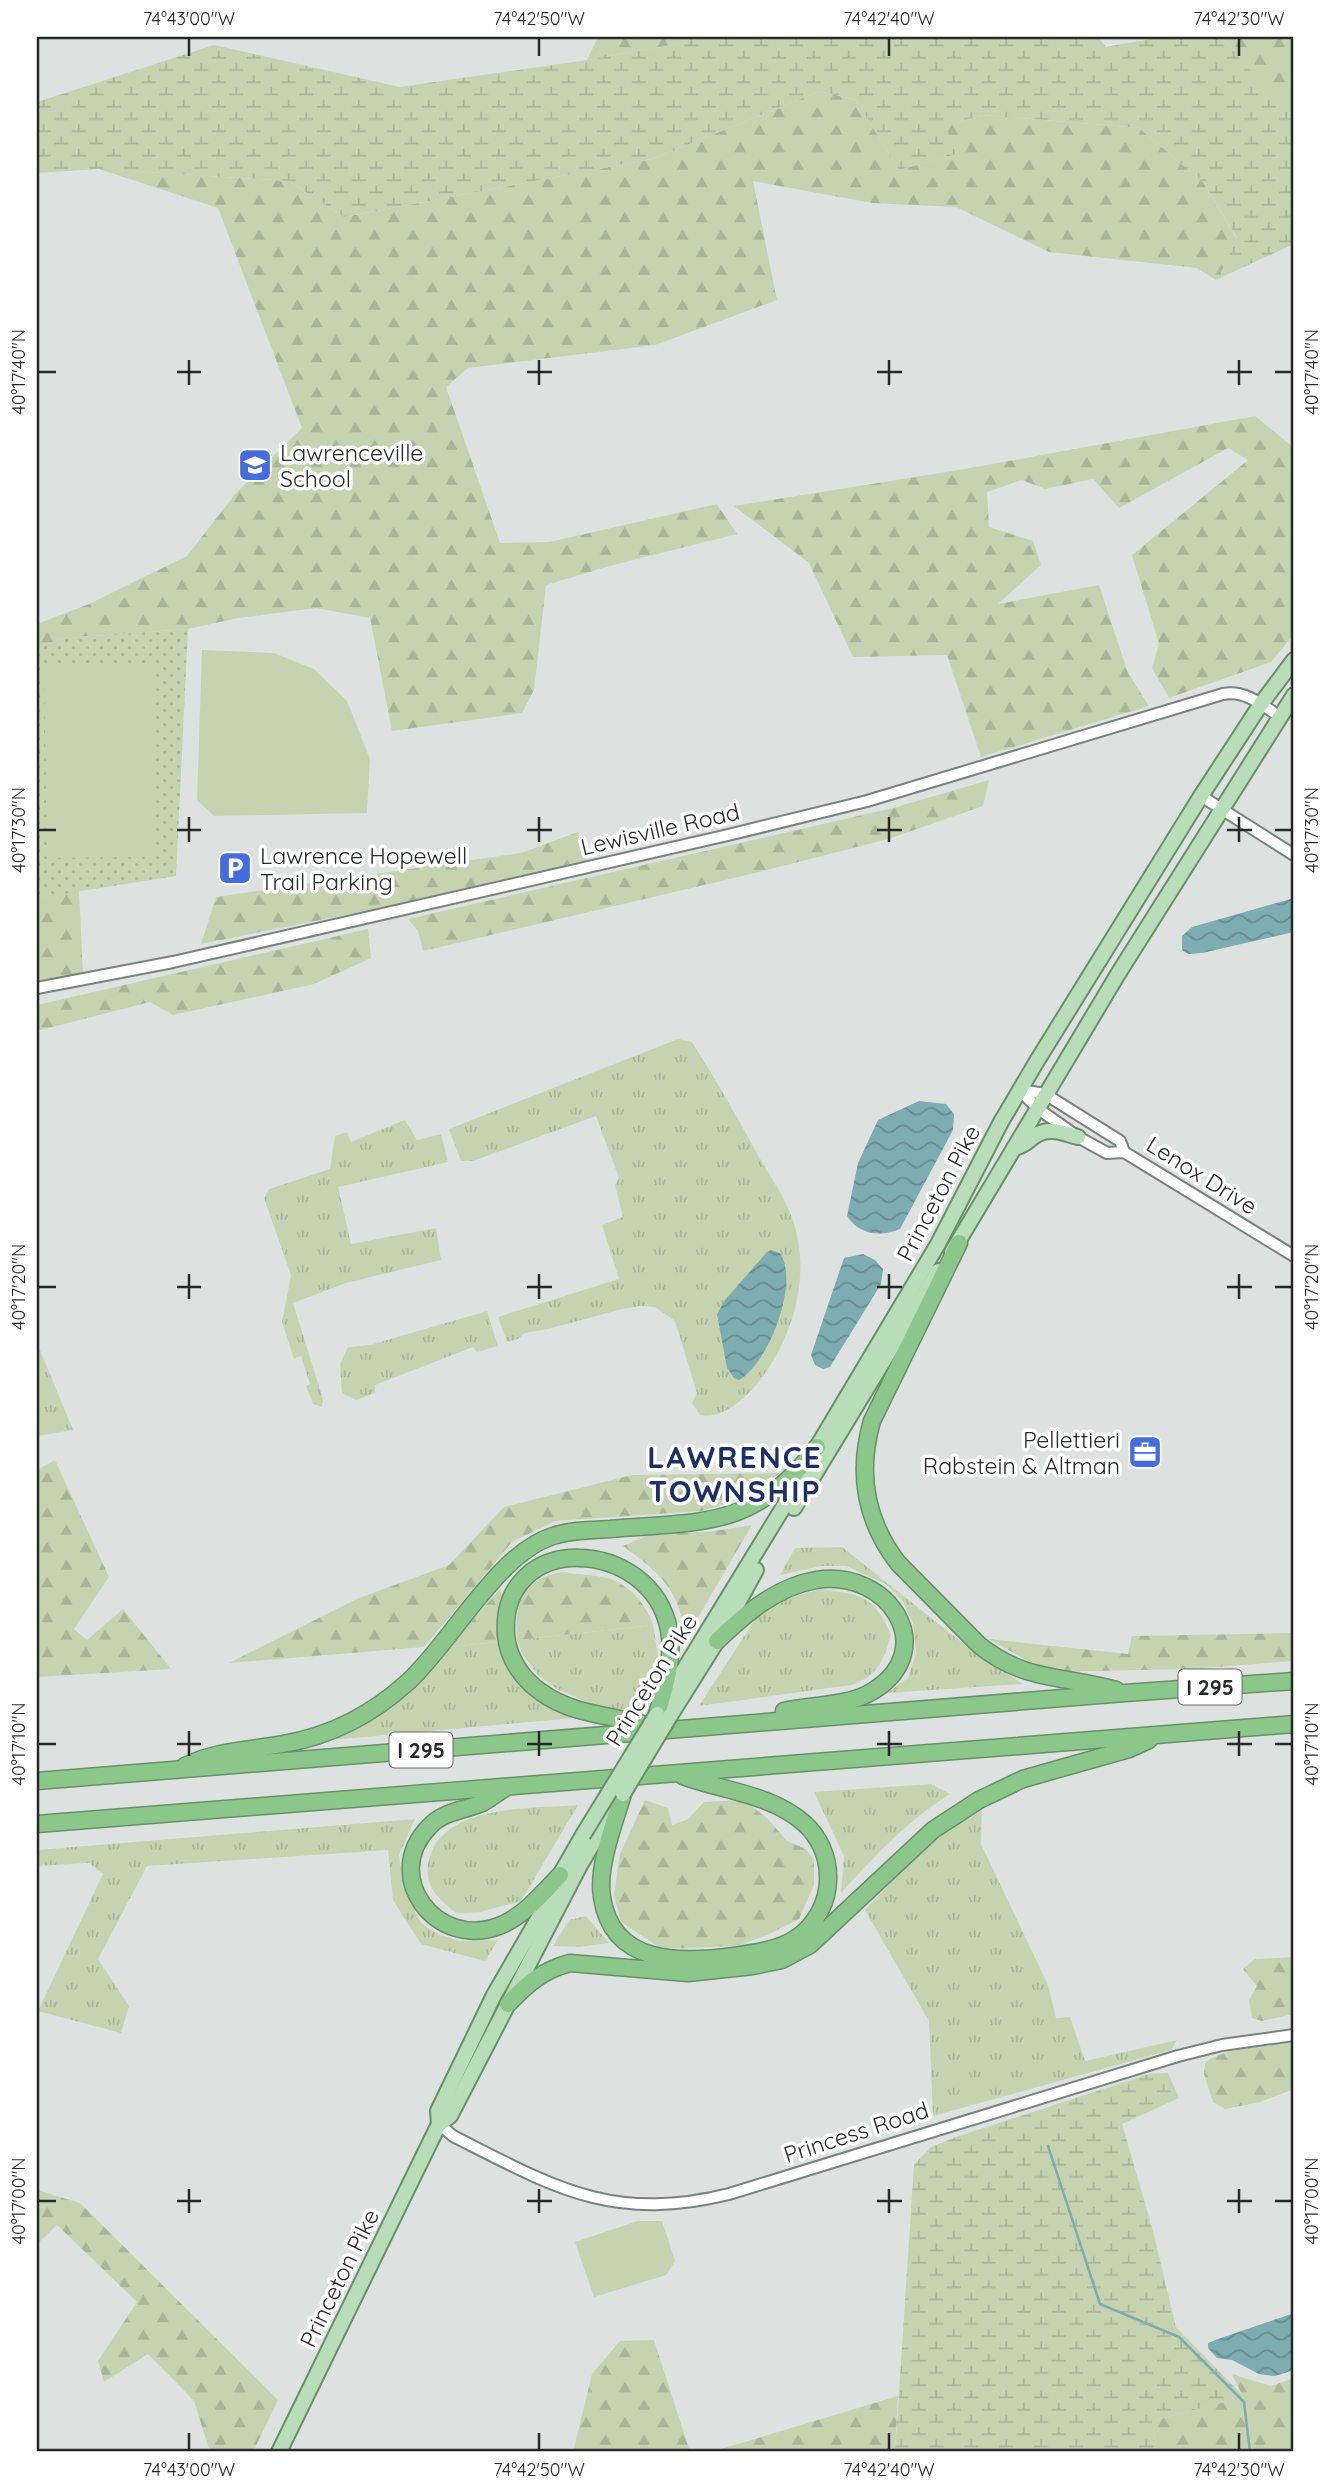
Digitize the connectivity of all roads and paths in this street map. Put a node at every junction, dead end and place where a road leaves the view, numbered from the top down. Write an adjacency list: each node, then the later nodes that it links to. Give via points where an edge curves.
1 (1294, 660): 3 (main road, Princeton Pike)
2 (1294, 695): 4 (main road, Princeton Pike)
3 (1261, 704): 4 (street, Lewisville Road); 5 (main road, Princeton Pike); 8 (street, Lewisville Road, via 1242,694 1223,694 829,811)
4 (1280, 717): 6 (main road, Princeton Pike)
5 (1202, 796): 6 (street); 9 (main road, Princeton Pike)
6 (1221, 809): 7 (street); 10 (main road, Princeton Pike)
7 (1294, 855)
8 (37, 989)
9 (1020, 1090): 10 (street, Lenox Drive); 11 (street, Lenox Drive); 17 (main road, Princeton Pike, via 938,1244)
10 (1045, 1094): 11 (main road, Princeton Pike); 14 (street, Lenox Drive, via 1120,1141)
11 (1037, 1108): 12 (street, Lenox Drive); 13 (main road, Princeton Pike)
12 (1078, 1137): 13 (main road, via 1049,1131); 14 (street, Lenox Drive, via 1107,1153)
13 (1014, 1148): 15 (main road, Princeton Pike)
14 (1124, 1152): 16 (street, Lenox Drive)
15 (958, 1243): 18 (main road, Princeton Pike, via 752,1575); 21 (highway, via 872,1421 863,1478 871,1515 898,1563 993,1656 1050,1678)
16 (1294, 1256)
17 (817, 1447): 19 (main road, Princeton Pike); 27 (highway, via 785,1484 737,1513 704,1522 568,1532 537,1542 510,1562 410,1680 369,1712 310,1739 203,1757)
18 (717, 1641): 19 (main road, Princeton Pike); 23 (highway, via 766,1600 816,1580 859,1583 882,1595 897,1612 903,1648 894,1671 876,1690 860,1698 786,1710)
19 (684, 1669): 22 (highway); 25 (highway, via 659,1603 643,1584 600,1560 575,1556 550,1562 528,1576 507,1614 507,1640 516,1665 532,1685 550,1698 594,1714 640,1721); 31 (main road, Princeton Pike, bridge)
20 (1294, 1681): 21 (highway, I 295)
21 (1125, 1693): 23 (highway, I 295)
22 (657, 1714): 33 (main road, Princeton Pike, bridge)
23 (768, 1722): 25 (highway, I 295)
24 (1294, 1724): 26 (highway, I 295)
25 (667, 1731): 27 (highway, I 295)
26 (1158, 1735): 28 (highway, I 295); 35 (highway, via 1129,1749 1023,1779 979,1800 933,1830 810,1945 782,1960 688,1973 570,1963 539,1975)
27 (176, 1770): 29 (highway, I 295)
28 (678, 1774): 30 (highway, I 295); 33 (highway, via 784,1810 815,1835 826,1859 828,1884 821,1909 806,1931 788,1943 750,1954 687,1960 646,1954 615,1930 604,1906)
29 (37, 1782)
30 (508, 1787): 32 (highway, I 295); 34 (highway, via 428,1828 412,1860 418,1898 433,1917 453,1928 490,1929 514,1918)
31 (623, 1794): 33 (highway)
32 (37, 1825)
33 (595, 1841): 34 (main road, Princeton Pike); 35 (main road, Princeton Pike)
34 (560, 1875): 37 (main road, Princeton Pike, via 488,2006 438,2111)
35 (508, 2004): 37 (main road, Princeton Pike, via 450,2116)
36 (1294, 2035): 37 (street, Princess Road, via 1178,2056 740,2190 684,2203 614,2202 560,2188 453,2136)
37 (439, 2124): 38 (main road, Princeton Pike)
38 (279, 2452)

